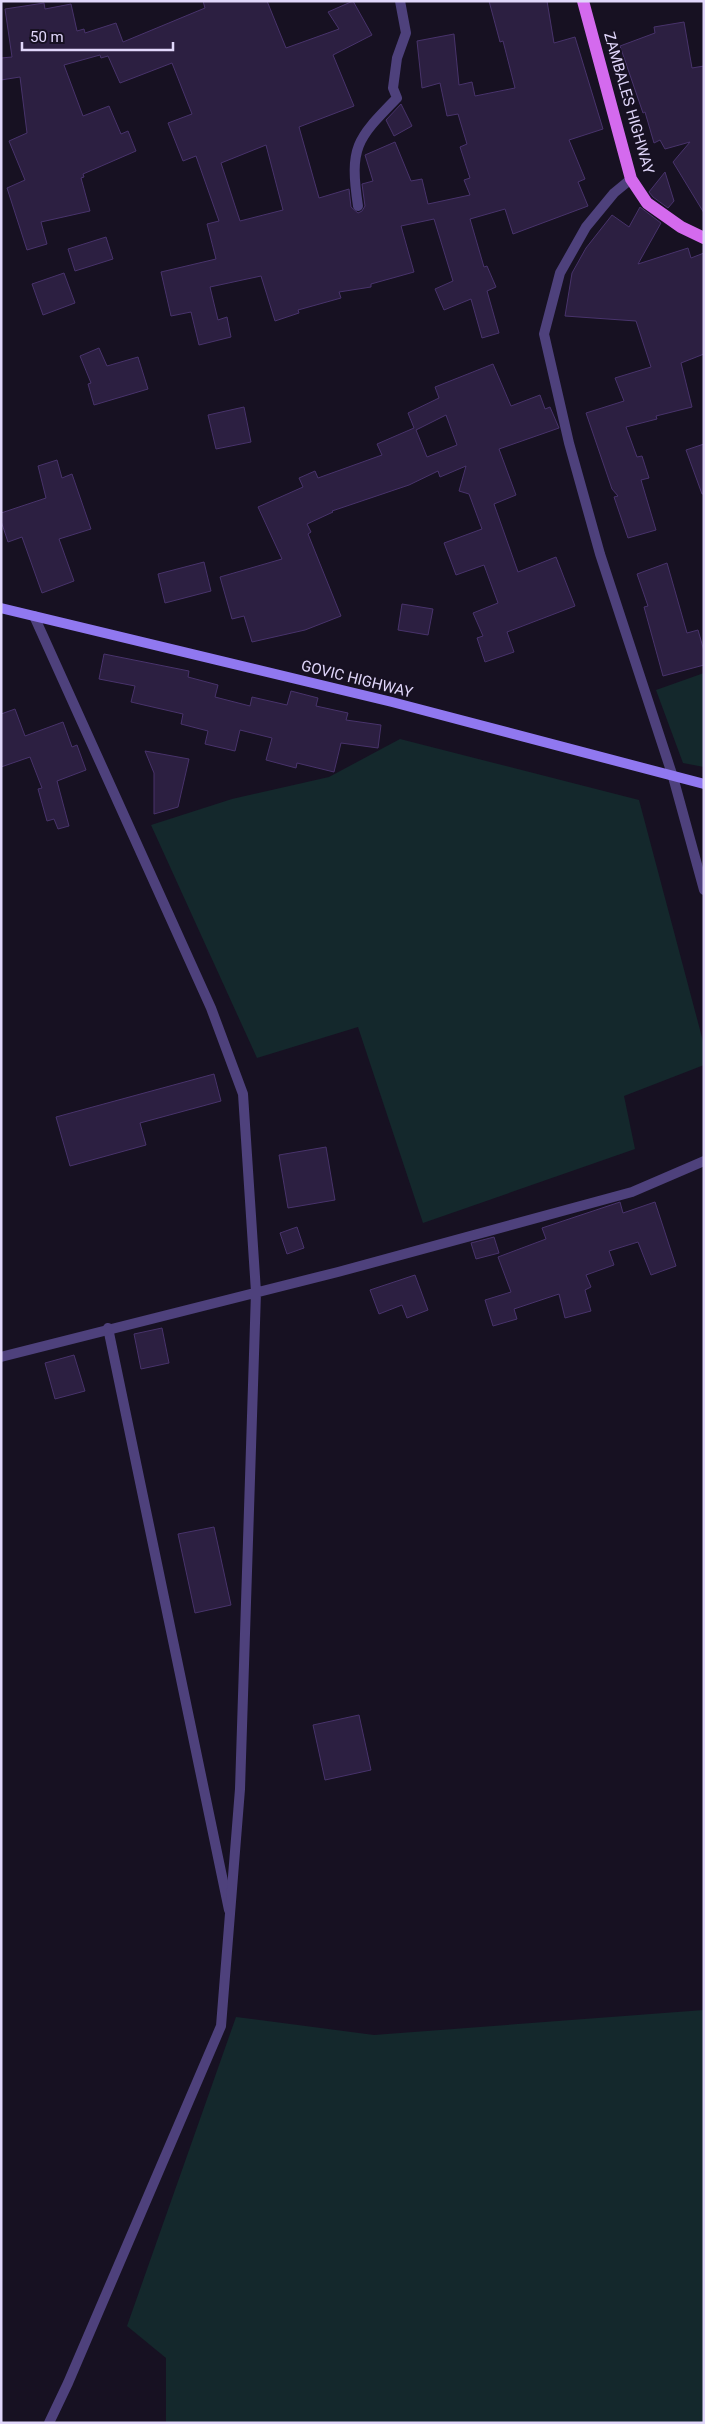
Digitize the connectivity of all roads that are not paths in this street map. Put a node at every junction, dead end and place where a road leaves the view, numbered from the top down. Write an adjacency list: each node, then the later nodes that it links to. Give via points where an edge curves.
1 (400, 1): 4 (street, via 406,33 393,88 398,98 361,138 354,159)
2 (583, 1): 3 (main road, ZAMBALES HIGHWAY)
3 (631, 179): 5 (main road, ZAMBALES HIGHWAY, via 647,203 681,227); 8 (street, via 614,193 586,227 560,273 544,334 569,443 600,554)
4 (358, 206)
5 (704, 238)
6 (1, 608): 7 (main road, GOVIC HIGHWAY)
7 (34, 616): 8 (main road, GOVIC HIGHWAY, via 392,702); 12 (street, via 211,1008 243,1094)
8 (673, 777): 9 (main road, GOVIC HIGHWAY); 10 (street)
9 (704, 784)
10 (704, 890)
11 (704, 1161): 12 (street, via 632,1192)
12 (256, 1292): 13 (street); 15 (street, via 240,1789)
13 (108, 1328): 14 (street); 15 (street)
14 (1, 1357)
15 (230, 1919): 16 (street, via 221,2026)
16 (49, 2423)

